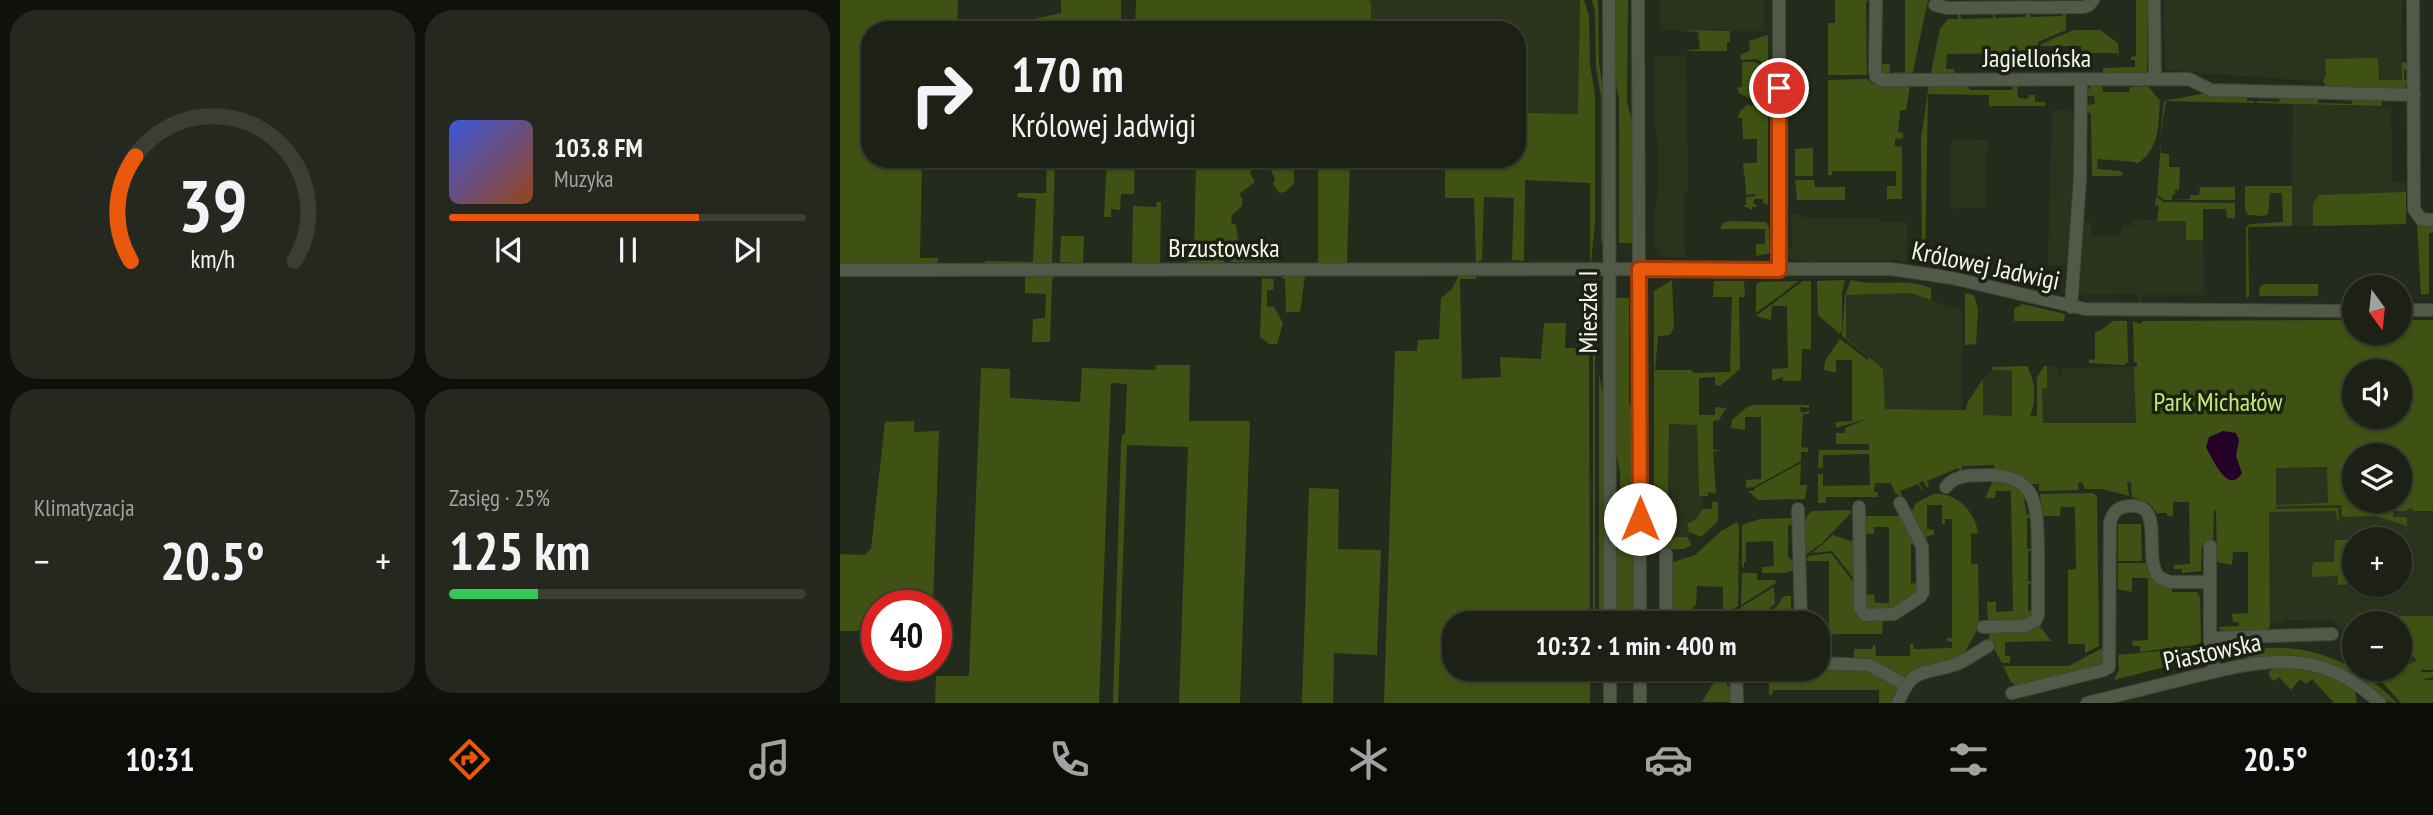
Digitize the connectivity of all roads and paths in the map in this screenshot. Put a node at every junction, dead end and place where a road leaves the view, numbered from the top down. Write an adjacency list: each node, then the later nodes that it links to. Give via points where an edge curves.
1 (1609, 0): 16 (street, Mieszka I)
2 (1638, 0): 14 (street, Mieszka I)
3 (1779, 0): 17 (street)
4 (1876, 0): 11 (street, Jagiellońska, via 1876,77)
5 (2092, 0): 8 (street, Jagiellońska, via 2084,7)
6 (2154, 0): 10 (street)
7 (2413, 0): 12 (street)
8 (2014, 4): 9 (street, Jagiellońska)
9 (1935, 5)
10 (2155, 79): 11 (street, Jagiellońska); 12 (street, Jagiellońska, via 2189,79 2211,90)
11 (2081, 80): 18 (street)
12 (2414, 95): 13 (street, via 2414,209 2421,219)
13 (2433, 220)
14 (1639, 269): 16 (street, Królowej Jadwigi); 17 (street, Królowej Jadwigi); 27 (street, Mieszka I)
15 (840, 270): 16 (street, Brzustowska)
16 (1609, 270): 26 (street, Mieszka I)
17 (1779, 270): 18 (street, Królowej Jadwigi, via 1908,270)
18 (2071, 307): 21 (street, Królowej Jadwigi)
19 (2412, 310): 20 (street)
20 (2433, 310)
21 (2342, 311)
22 (1945, 487): 35 (street, via 1964,476 2006,476 2025,486 2036,506 2036,620 2028,625)
23 (1900, 503): 24 (street, via 1922,543 1923,590 1920,597 1888,615 1865,615 1860,608)
24 (1859, 507)
25 (1798, 509): 34 (street)
26 (1610, 511): 27 (street, via 1623,526); 31 (street, Mieszka I)
27 (1640, 519): 32 (street, Mieszka I)
28 (2210, 546): 30 (street)
29 (1666, 554): 33 (street)
30 (2210, 582): 37 (street); 45 (street, via 2170,582 2159,577 2152,562 2149,514 2138,506 2117,509 2110,523 2109,667)
31 (1610, 611)
32 (1640, 611)
33 (1667, 611)
34 (1801, 611)
35 (1983, 626)
36 (2332, 634): 37 (street)
37 (2210, 638): 40 (street)
38 (1988, 646): 44 (street, via 1955,664 1918,674)
39 (1830, 663): 44 (street, via 1869,665)
40 (2214, 672): 50 (street, Piastowska); 51 (street, Piastowska, via 2265,661 2304,663 2342,675)
41 (1610, 681): 46 (street)
42 (1640, 681): 47 (street)
43 (1737, 681): 48 (street)
44 (1906, 685): 49 (street)
45 (2012, 693)
46 (1610, 703)
47 (1640, 703)
48 (1737, 703)
49 (1898, 703)
50 (2087, 703)
51 (2380, 703)

